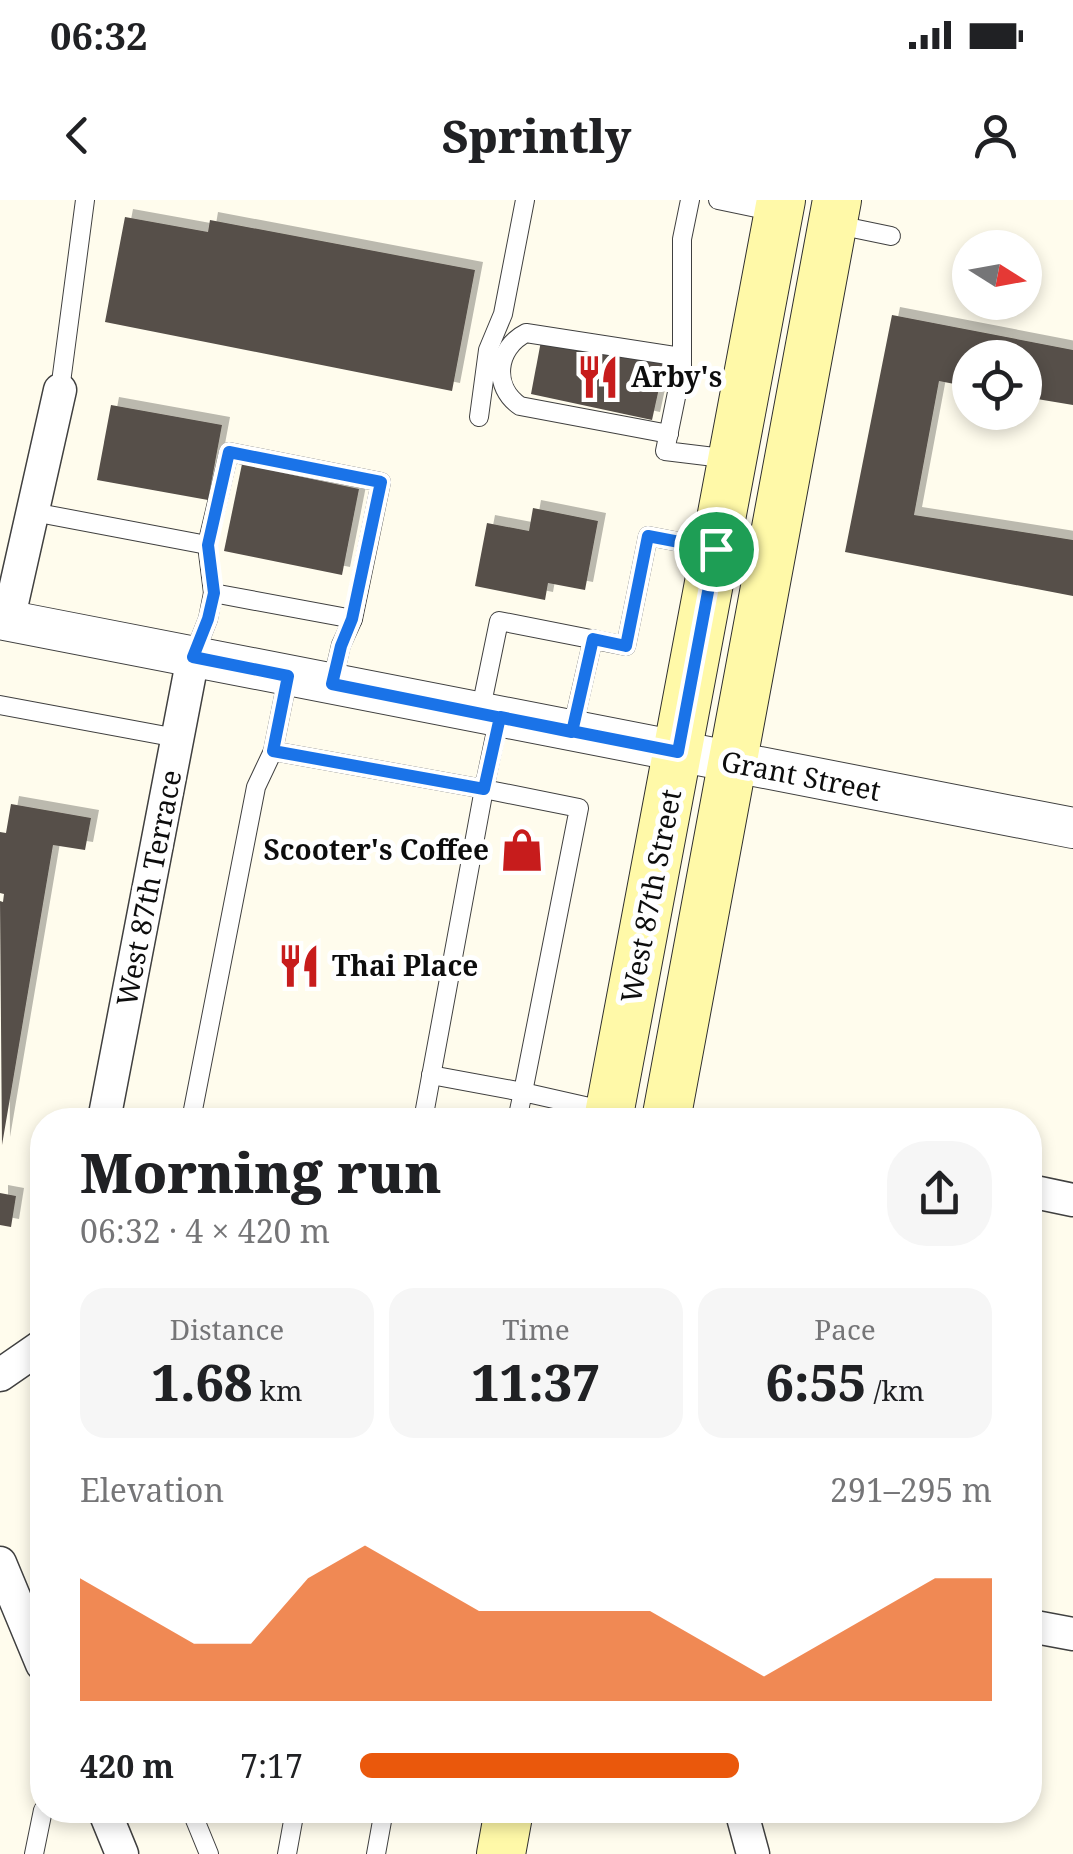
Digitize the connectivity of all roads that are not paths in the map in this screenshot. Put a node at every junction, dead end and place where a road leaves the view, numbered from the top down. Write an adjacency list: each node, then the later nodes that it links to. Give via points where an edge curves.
1 (85, 200): 9 (lane)
2 (525, 200): 10 (lane)
3 (690, 200): 8 (lane, via 682,239)
4 (718, 200): 5 (lane)
5 (780, 206): 12 (main road, West 87th Street)
6 (834, 212): 7 (lane); 29 (main road, West 87th Street)
7 (890, 236)
8 (682, 357): 11 (lane); 11 (lane, via 526,333 514,339 502,373 507,398 520,406)
9 (60, 390): 13 (street)
10 (478, 417)
11 (669, 434): 12 (lane, via 665,451)
12 (732, 460): 15 (main road, West 87th Street)
13 (32, 512): 14 (lane); 18 (street)
14 (208, 545): 16 (lane); 17 (lane, via 229,452 381,482)
15 (716, 549): 19 (lane, via 648,536 626,646); 28 (main road, West 87th Street)
16 (214, 593): 17 (lane); 20 (lane)
17 (352, 619): 22 (lane)
18 (4, 620): 20 (street, Grant Street)
19 (593, 639): 24 (lane, via 499,621); 25 (lane)
20 (193, 657): 21 (street, Grant Street); 26 (street, West 87th Terrace)
21 (288, 676): 22 (street, Grant Street); 27 (lane)
22 (332, 684): 24 (street, Grant Street)
23 (0, 705): 26 (lane)
24 (490, 715): 25 (street, Grant Street); 30 (lane)
25 (572, 732): 28 (street, Grant Street)
26 (177, 738): 34 (street, West 87th Terrace)
27 (273, 751): 30 (lane); 35 (lane, via 256,787)
28 (678, 752): 29 (street, Grant Street); 39 (main road, West 87th Street)
29 (731, 762): 31 (street, Grant Street); 40 (main road, West 87th Street)
30 (484, 789): 32 (lane); 33 (lane, via 579,808)
31 (1073, 828)
32 (431, 1076): 33 (lane); 36 (lane)
33 (523, 1092): 37 (lane); 38 (lane)
34 (106, 1108)
35 (193, 1108)
36 (425, 1108)
37 (520, 1108)
38 (588, 1108)
39 (625, 1108)
40 (668, 1108)
41 (1042, 1194): 42 (street)
42 (1073, 1200)
43 (30, 1355): 44 (street)
44 (0, 1376)
45 (0, 1563): 48 (street)
46 (1042, 1628): 47 (street)
47 (1073, 1634)
48 (30, 1635)
49 (41, 1823): 56 (lane)
50 (109, 1823): 57 (street)
51 (196, 1823): 58 (lane)
52 (293, 1823): 59 (lane)
53 (382, 1823): 60 (lane)
54 (507, 1823): 61 (main road)
55 (745, 1823): 62 (street)
56 (34, 1854)
57 (122, 1854)
58 (208, 1854)
59 (287, 1854)
60 (376, 1854)
61 (501, 1854)
62 (753, 1854)

